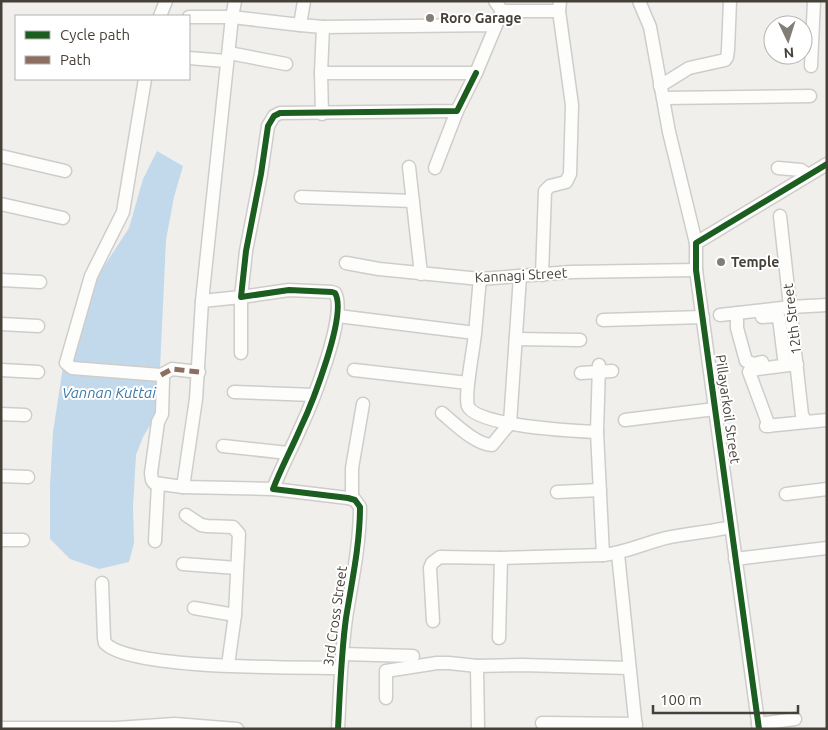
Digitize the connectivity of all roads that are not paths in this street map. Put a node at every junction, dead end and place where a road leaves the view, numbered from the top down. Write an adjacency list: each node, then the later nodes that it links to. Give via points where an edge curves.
1 (166, 1): 9 (street)
2 (235, 1): 10 (street)
3 (304, 1): 12 (street)
4 (639, 1): 22 (street, Pillayarkoil Street, via 650,26)
5 (730, 1): 22 (street, via 725,60 689,68)
6 (814, 1): 18 (street)
7 (498, 6): 8 (street); 13 (street)
8 (559, 6): 42 (street, via 572,104 570,174 566,182 550,186 545,191)
9 (160, 15)
10 (232, 16): 11 (street); 12 (street); 15 (street)
11 (190, 17)
12 (300, 25): 14 (street)
13 (496, 25): 14 (street); 20 (street)
14 (323, 27): 19 (street)
15 (228, 57): 16 (street); 17 (street); 48 (street)
16 (190, 58)
17 (286, 64)
18 (811, 66)
19 (321, 73): 20 (street); 25 (street)
20 (476, 73): 24 (street)
21 (145, 80): 68 (street, via 123,212 91,276 66,363 72,368)
22 (662, 92): 23 (street); 38 (street, Pillayarkoil Street)
23 (810, 96)
24 (457, 111): 25 (street); 29 (street)
25 (322, 114): 47 (street, via 280,113 268,126)
26 (1, 156): 31 (street)
27 (827, 164): 32 (street)
28 (409, 167): 34 (street)
29 (435, 168)
30 (778, 168): 32 (street, via 800,170)
31 (65, 171)
32 (808, 175): 38 (street)
33 (301, 197): 34 (street)
34 (413, 202): 41 (street)
35 (1, 204): 37 (street)
36 (780, 216): 50 (street, 12th Street)
37 (63, 218)
38 (696, 243): 40 (street, Pillayarkoil Street)
39 (346, 264): 41 (street, Kannagi Street)
40 (696, 270): 42 (street, Kannagi Street); 53 (street, Pillayarkoil Street)
41 (421, 274): 44 (street, Kannagi Street)
42 (542, 275): 43 (street, Kannagi Street)
43 (520, 276): 44 (street, Kannagi Street); 59 (street)
44 (480, 279): 58 (street)
45 (1, 280): 46 (street)
46 (40, 282)
47 (241, 297): 48 (street); 52 (street, via 289,290 332,292 337,296); 61 (street)
48 (202, 301): 66 (street)
49 (827, 305): 50 (street)
50 (790, 307): 54 (street); 62 (street, 12th Street)
51 (720, 315): 54 (street)
52 (338, 316): 58 (street); 71 (street)
53 (703, 317): 55 (street); 73 (street, Pillayarkoil Street)
54 (737, 317): 62 (street, via 779,318); 62 (street, via 746,361 754,364)
55 (603, 320)
56 (1, 324): 57 (street)
57 (38, 326)
58 (476, 333): 69 (street)
59 (516, 340): 60 (street); 80 (street)
60 (580, 340)
61 (241, 353)
62 (792, 359): 79 (street, 12th Street); 79 (street, via 749,372 768,426)
63 (1, 370): 65 (street)
64 (354, 370): 69 (street)
65 (38, 372)
66 (199, 372): 68 (street, via 172,369); 87 (street)
67 (581, 372): 81 (street, via 603,369)
68 (162, 375): 86 (street, via 162,414 151,473 152,480)
69 (468, 384): 80 (street, via 467,401 472,412)
70 (234, 392): 71 (street)
71 (314, 395): 83 (street)
72 (363, 404): 93 (street, 3rd Cross Street, via 352,468)
73 (715, 409): 77 (street); 95 (street, Pillayarkoil Street)
74 (442, 413): 80 (street, via 486,445 492,445)
75 (1, 414): 76 (street)
76 (25, 415)
77 (625, 420)
78 (827, 420): 79 (street)
79 (806, 421)
80 (510, 423): 81 (street, via 540,429)
81 (597, 432): 90 (street)
82 (222, 446): 83 (street)
83 (288, 453): 88 (street)
84 (1, 476): 85 (street)
85 (28, 478)
86 (158, 484): 87 (street); 98 (street)
87 (183, 487): 88 (street)
88 (273, 489): 93 (street)
89 (827, 489): 92 (street)
90 (600, 490): 91 (street); 101 (street)
91 (557, 492)
92 (786, 494)
93 (356, 503): 111 (street, 3rd Cross Street, via 354,573)
94 (186, 514): 105 (street, via 201,525 233,527 237,531)
95 (731, 527): 100 (street, via 667,538); 103 (street, Pillayarkoil Street)
96 (1, 540): 97 (street)
97 (23, 540)
98 (155, 541)
99 (827, 548): 103 (street)
100 (618, 554): 101 (street); 116 (street)
101 (603, 555): 102 (street)
102 (501, 558): 109 (street, via 440,557 435,560 430,568); 110 (street)
103 (736, 558): 121 (street, Pillayarkoil Street)
104 (183, 564): 105 (street)
105 (237, 568): 108 (street)
106 (102, 583): 113 (street, via 104,643 108,647 158,661)
107 (194, 608): 108 (street)
108 (235, 615): 113 (street)
109 (433, 621)
110 (499, 638)
111 (342, 654): 112 (street); 115 (street, 3rd Cross Street)
112 (413, 656)
113 (228, 665): 115 (street)
114 (477, 666): 116 (street); 117 (street, via 437,663 386,671); 127 (street)
115 (340, 668): 126 (street, 3rd Cross Street)
116 (629, 668): 120 (street)
117 (386, 698)
118 (795, 719): 121 (street)
119 (542, 723): 120 (street)
120 (636, 726)
121 (759, 726)
122 (1, 728): 123 (street)
123 (56, 728): 124 (street, via 175,724)
124 (200, 728): 125 (street)
125 (236, 729)
126 (338, 729)
127 (478, 729)

